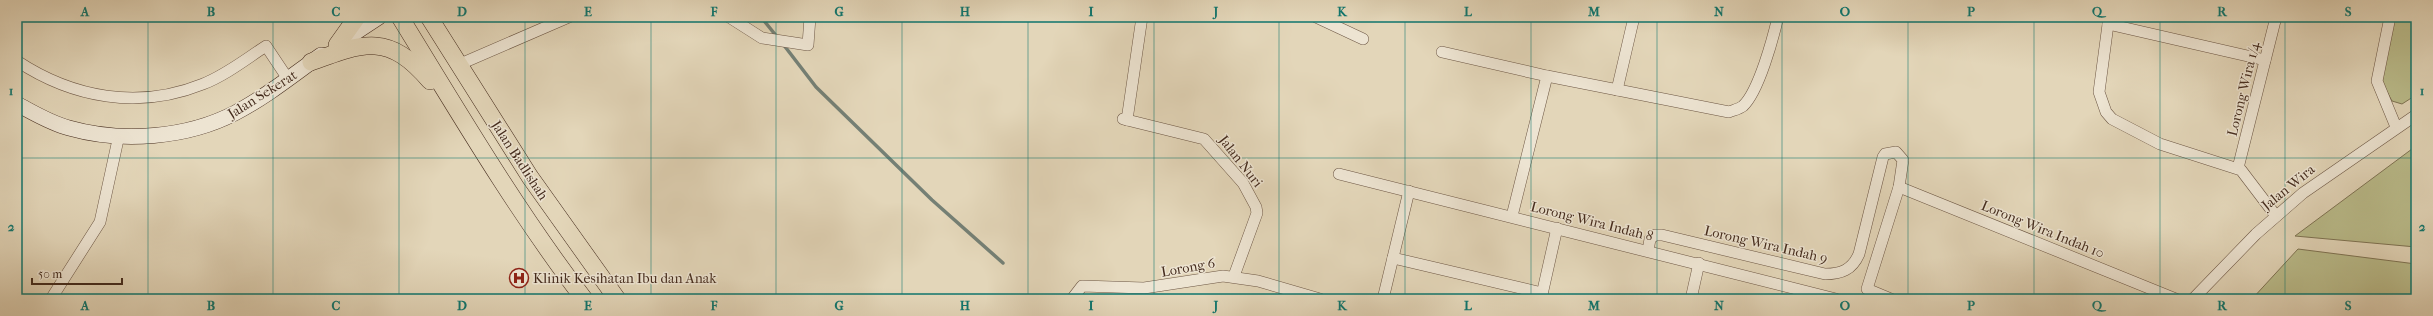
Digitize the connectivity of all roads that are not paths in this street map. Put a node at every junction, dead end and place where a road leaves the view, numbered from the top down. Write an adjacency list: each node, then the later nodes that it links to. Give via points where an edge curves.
1 (357, 17): 16 (main road)
2 (379, 17): 16 (street, Jalan Sekerat)
3 (400, 17): 27 (main road, Jalan Badlishah)
4 (429, 17): 21 (main road, Jalan Badlishah)
5 (569, 17): 21 (street)
6 (728, 17): 7 (street, via 751,32 772,40 808,45)
7 (810, 17)
8 (1142, 17): 40 (street, Jalan Nuri, via 1125,120 1204,139 1243,183 1257,213)
9 (1316, 17): 15 (street)
10 (1634, 17): 24 (street)
11 (1778, 17): 24 (street, via 1759,78 1748,99 1737,110 1729,112)
12 (2276, 17): 18 (street, Lorong Wira 1/4)
13 (2390, 17): 28 (street, via 2377,81)
14 (2108, 20): 18 (street); 30 (street, via 2099,92 2101,105 2109,116 2160,144)
15 (1363, 39)
16 (337, 45): 20 (street, Jalan Sekerat)
17 (1442, 52): 22 (street)
18 (2265, 60): 30 (street, Lorong Wira 1/4)
19 (17, 61): 23 (street, via 70,89 132,98 181,92 204,83 266,46)
20 (311, 62): 23 (street, Jalan Sekerat); 27 (main road, via 343,50 386,47 403,54 417,66)
21 (458, 64): 45 (main road, Jalan Badlishah, via 534,183)
22 (1547, 76): 24 (street); 34 (street)
23 (288, 78): 29 (street, Jalan Sekerat, via 250,105 201,127 159,134)
24 (1617, 90)
25 (17, 104): 29 (street, Jalan Sekerat, via 70,128)
26 (2416, 115): 28 (street, Jalan Wira)
27 (462, 118): 44 (main road, Jalan Badlishah, via 552,257)
28 (2396, 127): 35 (street, Jalan Wira, via 2303,193)
29 (119, 135): 43 (street, via 100,222)
30 (2238, 168): 35 (street)
31 (1340, 174): 33 (street, Lorong Wira Indah 8)
32 (1899, 187): 37 (street, Lorong Wira Indah 9, via 1903,160 1896,152 1885,154 1859,254 1856,261 1844,272 1825,274 1662,235 1655,235 1650,239); 41 (street, Lorong Wira Indah 9); 52 (street, Lorong Wira Indah 10)
33 (1409, 191): 34 (street, Lorong Wira Indah 8); 38 (street)
34 (1512, 216): 36 (street, Lorong Wira Indah 8)
35 (2276, 216): 53 (street, Jalan Wira)
36 (1557, 228): 37 (street, Lorong Wira Indah 8); 42 (street)
37 (1648, 251): 39 (street, Lorong Wira Indah 8)
38 (1393, 258): 42 (street); 48 (street)
39 (1699, 263): 49 (street); 50 (street, Lorong Wira Indah 8)
40 (1234, 276): 46 (street, Lorong 6, via 1212,276 1173,285 1144,288 1082,286); 47 (street, Lorong 6)
41 (1865, 294): 51 (street, Lorong Wira Indah 9)
42 (1542, 296)
43 (51, 299)
44 (584, 299)
45 (617, 299)
46 (1072, 299)
47 (1320, 299)
48 (1383, 299)
49 (1691, 299)
50 (1836, 299)
51 (1891, 299)
52 (2176, 299)
53 (2193, 299)

